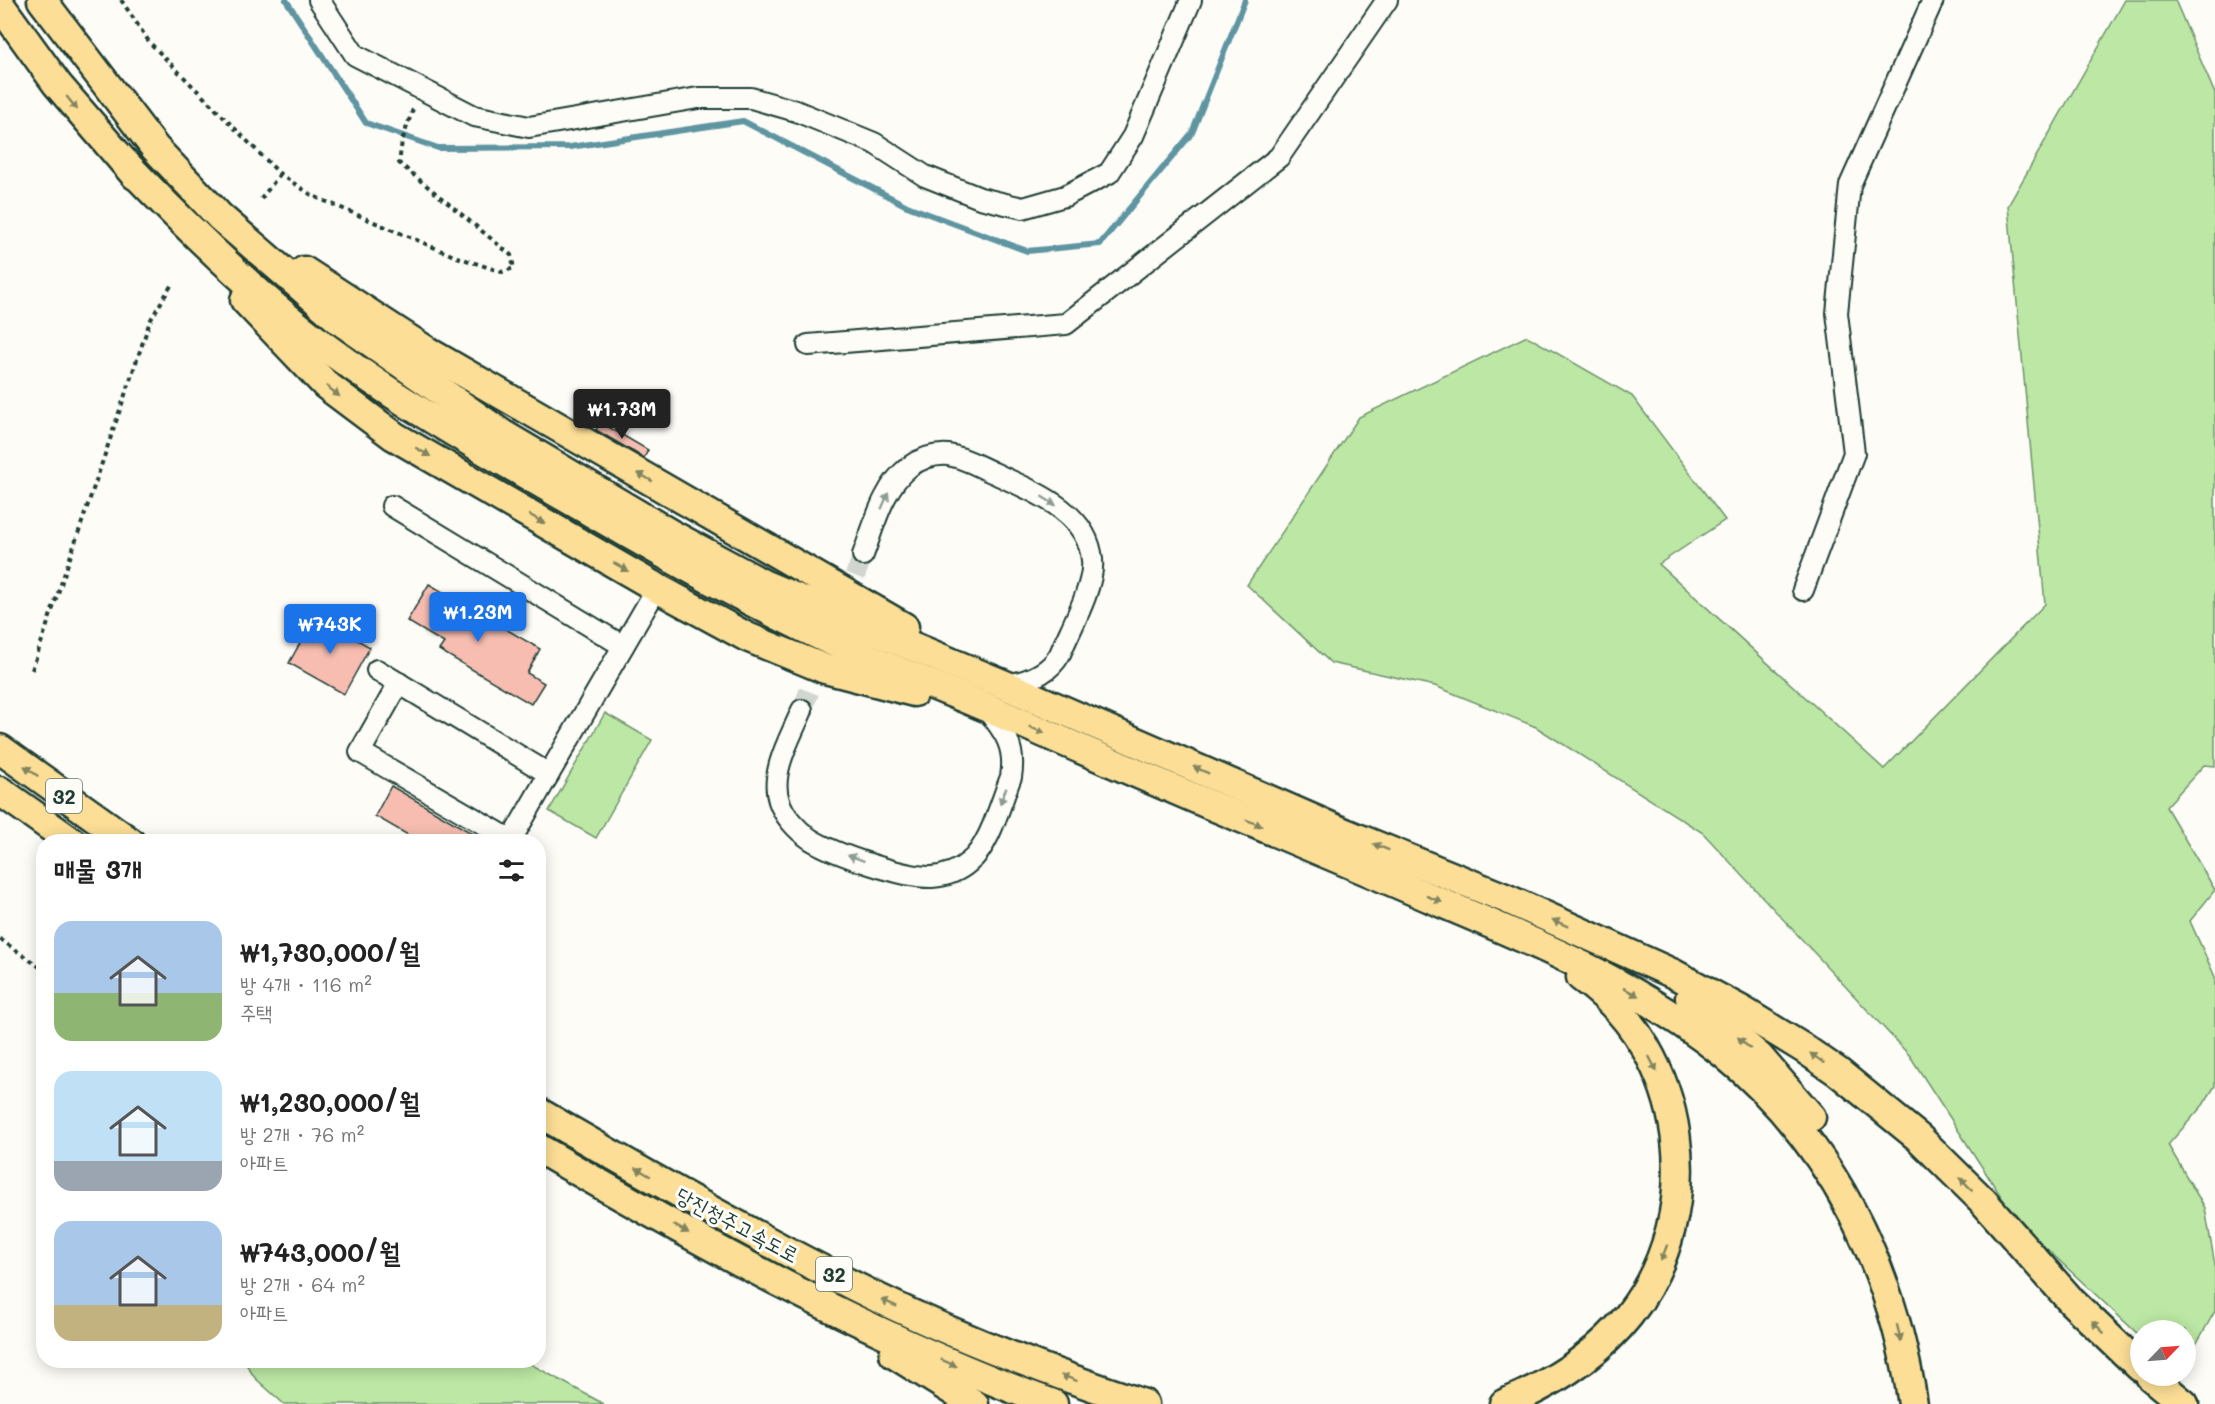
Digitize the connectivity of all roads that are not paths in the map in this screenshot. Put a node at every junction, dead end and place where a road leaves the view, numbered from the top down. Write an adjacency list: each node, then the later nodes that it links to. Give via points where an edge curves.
1 (319, 0): 2 (lane, via 355,55 474,116 529,127 698,98 751,98 796,111 874,143 925,176 980,198 1023,208 1065,196 1109,173 1133,136)
2 (1191, 0)
3 (1387, 0): 10 (lane, via 1279,157 1066,324)
4 (1933, 0): 14 (lane, via 1850,185 1837,313 1854,453)
5 (0, 5): 8 (highway)
6 (48, 6): 18 (highway, one-way to 6, via 765,585 502,434 374,346 300,289 185,183 122,108)
7 (0, 17): 8 (highway)
8 (36, 57): 9 (highway, one-way to 9)
9 (124, 162): 13 (highway, one-way to 13, via 271,330 352,406 394,436); 19 (highway, via 206,245 289,319 421,411 710,580 840,646)
10 (808, 345)
11 (392, 506): 15 (lane)
12 (863, 555): 18 (lane, one-way to 18, via 896,481 909,467 932,456 967,460 1030,490 1068,514 1089,547 1093,566 1089,583 1053,664 1030,679)
13 (657, 588): 15 (lane); 19 (highway, via 747,637 799,660 854,678)
14 (1803, 590)
15 (623, 646): 22 (lane)
16 (377, 670): 17 (lane)
17 (399, 683): 22 (lane); 26 (lane, via 360,752)
18 (1005, 685): 29 (highway, one-way to 18, via 1505,898)
19 (983, 706): 20 (lane, one-way to 20, via 1010,744 1011,777 979,852 957,871 933,877 860,860 802,833 789,819 779,801 777,780); 28 (highway, one-way to 28)
20 (802, 710)
21 (0, 749): 25 (highway, 32, one-way to 21)
22 (549, 774): 27 (lane)
23 (0, 791): 24 (highway, 32)
24 (61, 834)
25 (119, 834)
26 (501, 834)
27 (514, 834)
28 (1523, 937): 38 (highway, one-way to 38, via 1590,984 1638,1038 1661,1079 1669,1103 1679,1176 1669,1240 1652,1280 1629,1315 1603,1344 1565,1372); 39 (highway, one-way to 39, via 1681,1022 1751,1079 1799,1131 1836,1183 1869,1244 1892,1305)
29 (1613, 948): 33 (highway, one-way to 29, via 2072,1302 1956,1173 1871,1098 1773,1029 1674,974); 40 (highway, one-way to 29, via 1918,1330 1900,1272 1872,1211 1824,1134 1780,1078 1741,1039 1648,967)
30 (546, 1117): 37 (highway, 당진청주고속도로 / 32, one-way to 30, via 972,1341 878,1298 706,1208)
31 (546, 1152): 32 (highway, 당진청주고속도로 / 32, one-way to 32)
32 (773, 1279): 35 (highway); 36 (highway, 당진청주고속도로 / 32, one-way to 36, via 912,1346)
33 (2130, 1357)
34 (2162, 1386): 41 (highway)
35 (974, 1404)
36 (1053, 1404)
37 (1144, 1404)
38 (1504, 1404)
39 (1913, 1404)
40 (1932, 1404)
41 (2184, 1404)

